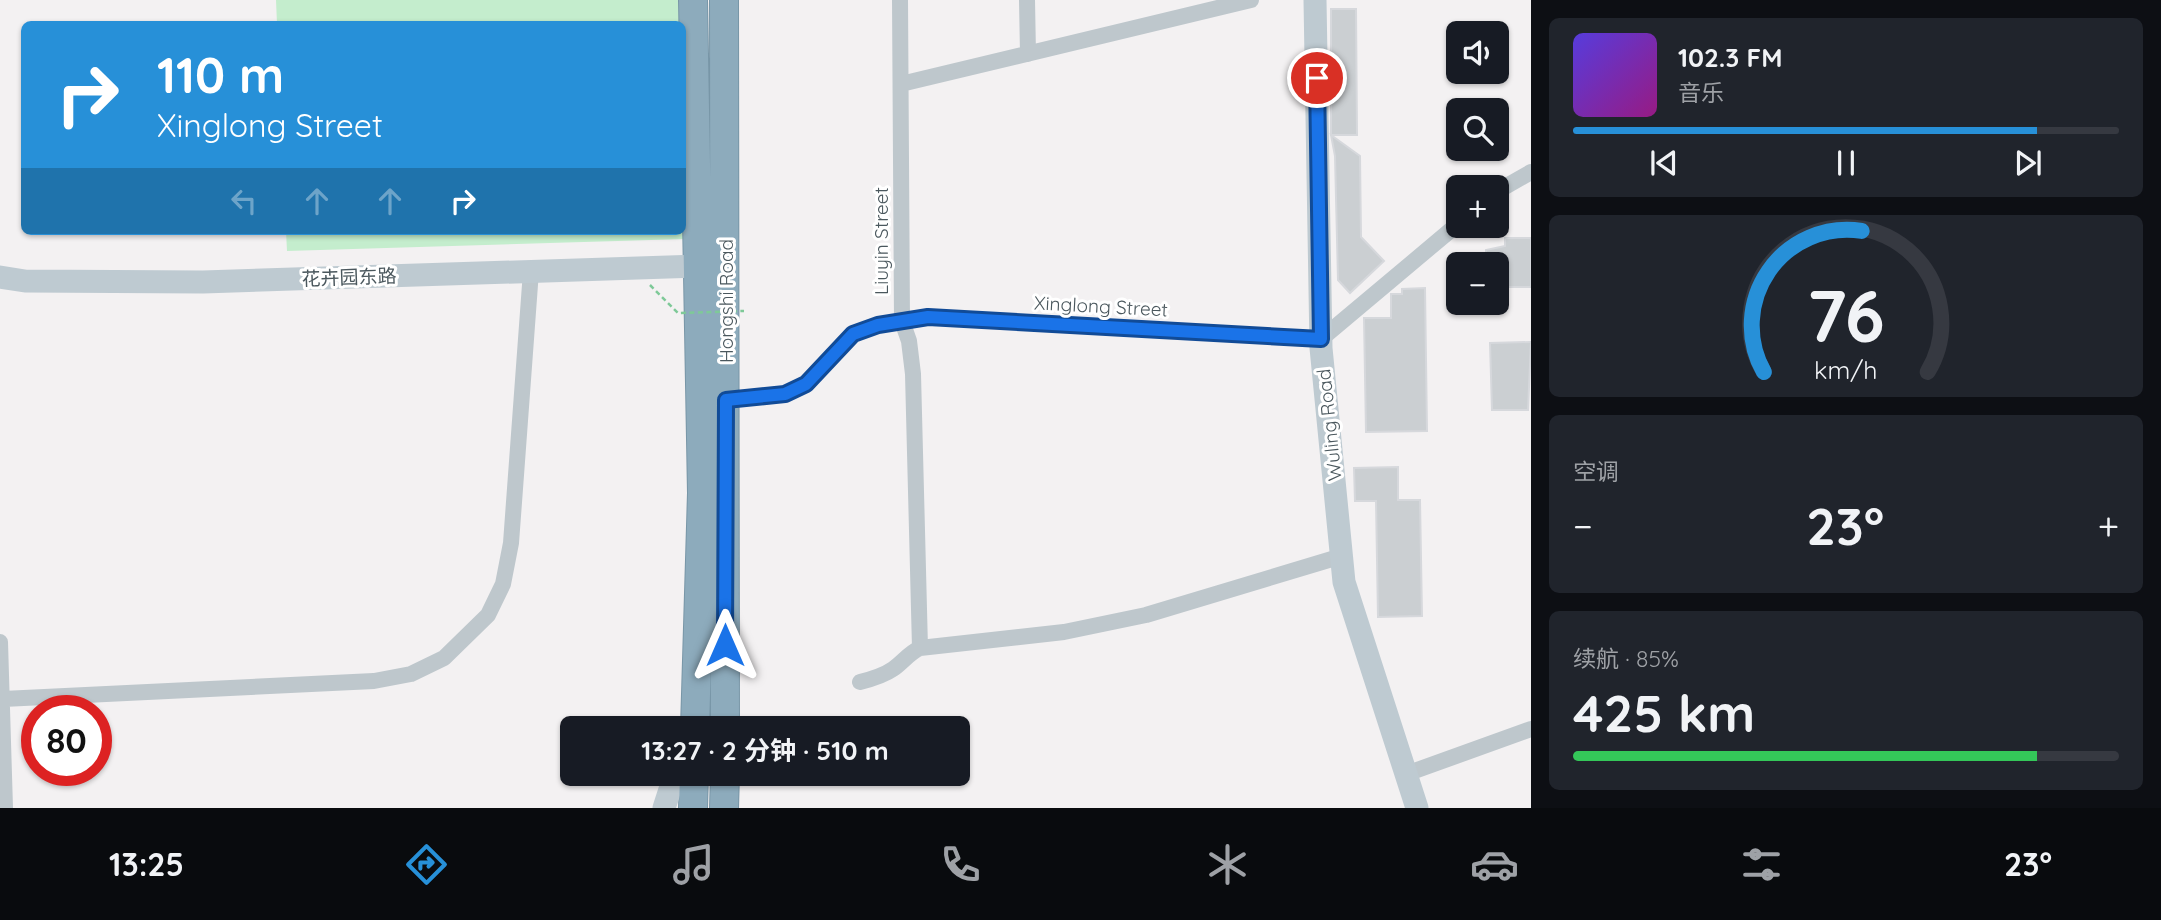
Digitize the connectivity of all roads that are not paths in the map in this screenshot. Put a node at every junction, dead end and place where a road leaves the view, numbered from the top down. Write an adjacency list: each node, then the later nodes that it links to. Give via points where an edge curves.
1 (693, 0): 12 (highway, Hongshi Road)
2 (724, 0): 17 (highway, Hongshi Road)
3 (900, 0): 8 (street, Liuyin Street)
4 (1027, 0): 7 (street)
5 (1251, 0): 7 (street)
6 (1315, 0): 16 (street, Wuling Road)
7 (1028, 54): 8 (street)
8 (901, 84): 15 (street, Liuyin Street)
9 (1531, 172): 10 (street)
10 (1509, 185)
11 (1446, 235): 16 (street)
12 (699, 266): 13 (street, 花卉园东路); 23 (highway, Hongshi Road, via 702,493)
13 (531, 271): 14 (street, 花卉园东路, via 203,282 25,281); 22 (street, via 511,542 503,584 488,615 444,658 411,674 374,681)
14 (0, 276)
15 (902, 321): 16 (street, Xinglong Street, via 928,317); 17 (street, Xinglong Street, via 853,334 806,384 785,394); 20 (street, Liuyin Street, via 913,374)
16 (1321, 339): 18 (street, Wuling Road)
17 (726, 400): 26 (highway, Hongshi Road)
18 (1342, 556): 20 (street, via 1146,615 1064,632); 28 (street, Wuling Road, via 1344,582)
19 (0, 642): 22 (street)
20 (920, 648): 21 (street, via 895,668)
21 (860, 682)
22 (3, 699): 32 (street)
23 (696, 700): 24 (street, Hongshi Road); 25 (highway, Hongshi Road)
24 (691, 716)
25 (695, 716)
26 (725, 716)
27 (1531, 729): 28 (street)
28 (1406, 774): 36 (street, Wuling Road)
29 (671, 786): 33 (street)
30 (694, 786): 34 (highway)
31 (725, 786): 35 (highway)
32 (5, 808)
33 (664, 808)
34 (693, 808)
35 (724, 808)
36 (1417, 808)

